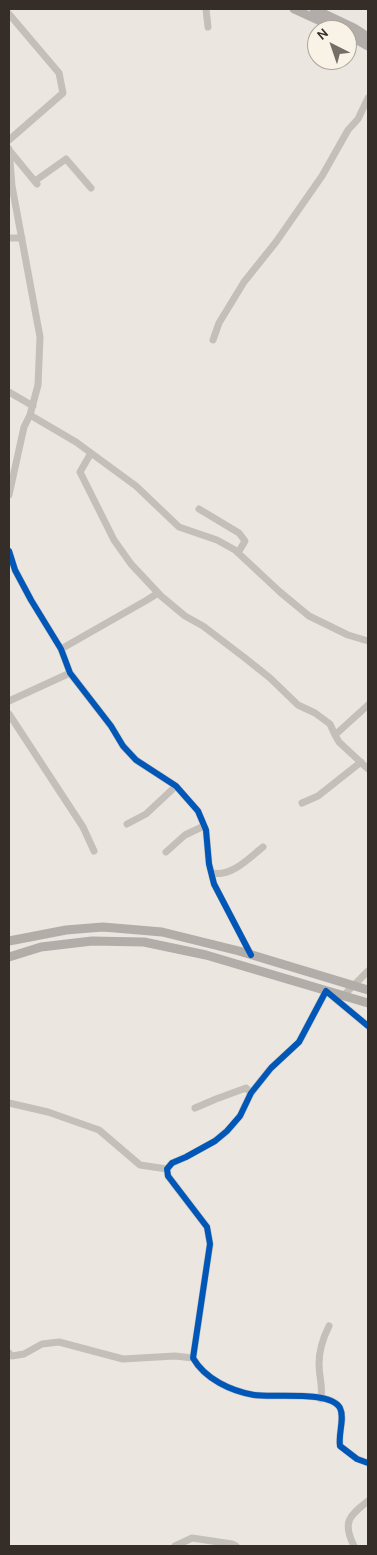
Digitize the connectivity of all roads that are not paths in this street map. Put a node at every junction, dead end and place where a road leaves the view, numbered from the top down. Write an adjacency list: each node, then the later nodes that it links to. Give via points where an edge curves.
1 (206, 9): 6 (street)
2 (294, 9): 5 (main road)
3 (314, 9): 7 (main road)
4 (9, 14): 11 (street, via 59,73 63,93)
5 (318, 20)
6 (208, 26)
7 (368, 37)
8 (357, 40): 9 (main road)
9 (368, 46)
10 (368, 98): 15 (street, via 322,176 244,282 219,323)
11 (9, 140)
12 (91, 188): 14 (street, via 66,159 37,183 9,149)
13 (9, 238): 14 (street)
14 (22, 238): 17 (street, via 40,337 38,385)
15 (213, 340)
16 (9, 392): 17 (street)
17 (33, 406): 18 (street)
18 (30, 414): 19 (street); 20 (street, via 24,427)
19 (91, 453): 23 (street, via 136,486 179,527 218,540); 24 (street, via 80,472 104,522 131,564)
20 (9, 495)
21 (199, 509): 23 (street, via 239,533 245,541)
22 (9, 550): 26 (street, via 15,570)
23 (238, 553): 25 (street, via 309,616 348,635)
24 (158, 593): 26 (street); 31 (street, via 252,663 298,705 330,724)
25 (368, 640)
26 (61, 649): 27 (street)
27 (70, 673): 28 (street); 34 (street, via 136,760)
28 (9, 701)
29 (368, 705): 31 (street)
30 (9, 714): 39 (street, via 83,827)
31 (335, 735): 32 (street)
32 (361, 762): 33 (street); 35 (street, via 318,796)
33 (368, 769)
34 (176, 786): 36 (street, via 146,814); 37 (street, via 198,811)
35 (302, 804)
36 (127, 824)
37 (204, 826): 40 (street, via 185,835); 41 (street)
38 (264, 847): 41 (street, via 229,871)
39 (94, 851)
40 (166, 852)
41 (212, 873): 43 (street, via 219,895)
42 (9, 942): 43 (main road, via 66,930 130,928 162,932)
43 (251, 955): 46 (main road)
44 (9, 957): 47 (main road, via 41,947 92,941 144,942 206,955)
45 (368, 972): 46 (street)
46 (353, 986): 48 (main road); 49 (street)
47 (326, 990): 49 (main road); 51 (street); 52 (street, via 299,1042 271,1068)
48 (368, 990)
49 (344, 996): 50 (main road)
50 (368, 1003)
51 (368, 1026)
52 (251, 1093): 54 (street, via 246,1088); 55 (street, via 228,1131)
53 (9, 1103): 55 (street, via 48,1112 99,1130 140,1164)
54 (195, 1108)
55 (167, 1169): 58 (street, via 168,1176 207,1227 210,1244)
56 (329, 1326): 59 (street, via 321,1346 319,1364 323,1386)
57 (9, 1354): 58 (street, via 24,1354 42,1344 59,1342 123,1359)
58 (193, 1358): 59 (street, via 199,1368 228,1388 255,1395 302,1395)
59 (321, 1399): 60 (street, via 334,1402 342,1413 340,1446)
60 (368, 1463)
61 (368, 1501): 64 (street, via 353,1513 350,1520 347,1532)
62 (175, 1546): 63 (street, via 192,1538)
63 (236, 1546)
64 (354, 1546)

